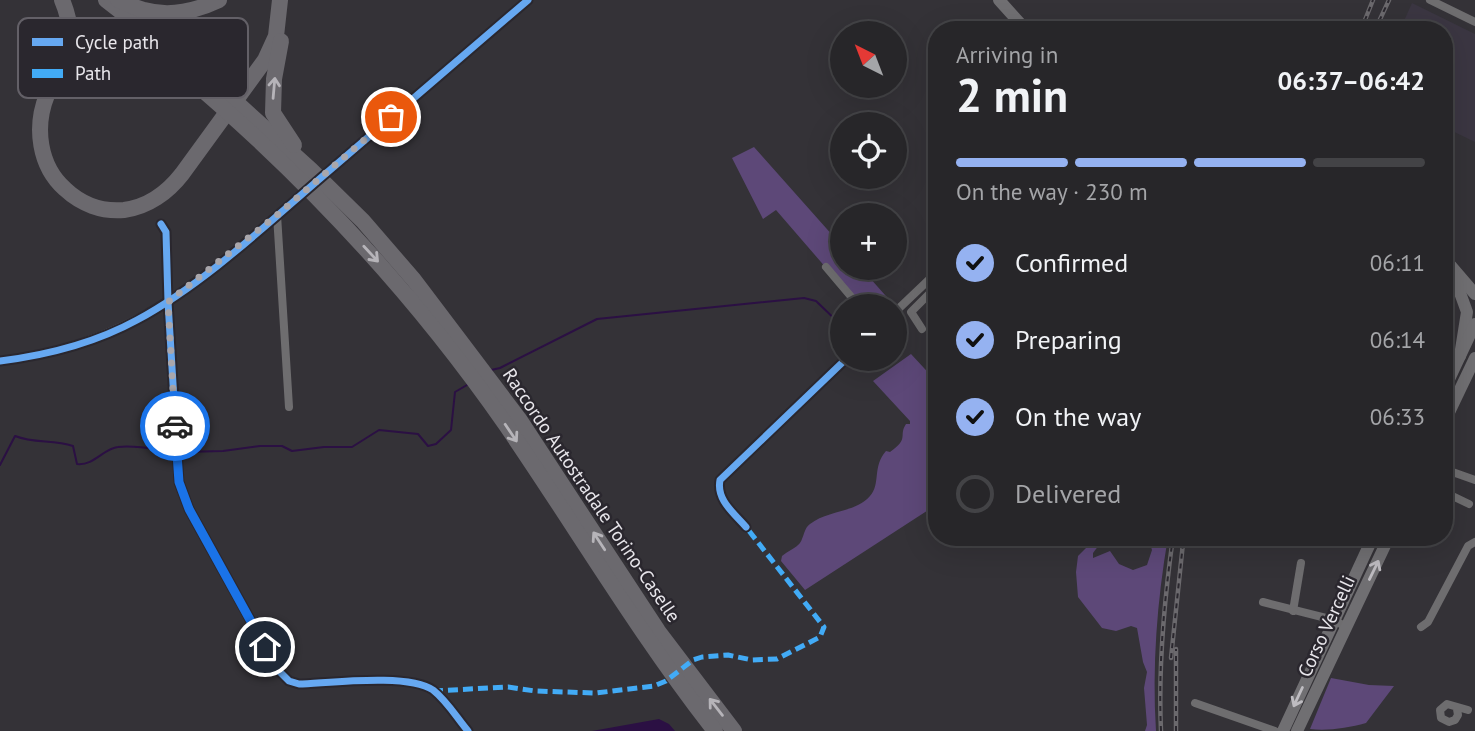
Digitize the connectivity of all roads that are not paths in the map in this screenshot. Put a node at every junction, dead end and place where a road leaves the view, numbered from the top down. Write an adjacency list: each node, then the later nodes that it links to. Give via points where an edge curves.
1 (62, 0): 10 (highway)
2 (93, 0): 11 (highway, Raccordo Autostradale Torino-Caselle)
3 (106, 0): 12 (highway, Raccordo Autostradale Torino-Caselle)
4 (118, 0): 5 (highway, via 145,11 175,13)
5 (219, 0)
6 (282, 0): 15 (highway, via 276,36); 21 (highway, one-way to 6, via 273,113 285,16)
7 (528, 0): 22 (street)
8 (999, 0): 13 (main road)
9 (1430, 0): 14 (street)
10 (69, 18)
11 (116, 18)
12 (127, 18)
13 (1018, 21)
14 (1475, 22)
15 (248, 83)
16 (46, 98): 20 (highway)
17 (53, 98): 20 (highway)
18 (237, 98): 20 (highway, via 170,189 123,210 98,208 74,197 50,173)
19 (220, 99): 21 (highway, Raccordo Autostradale Torino-Caselle)
20 (40, 131)
21 (308, 172): 58 (highway, Raccordo Autostradale Torino-Caselle, via 428,320)
22 (277, 215): 34 (street); 43 (street)
23 (160, 224): 34 (street, via 166,232)
24 (827, 267): 30 (street)
25 (1453, 268): 26 (main road)
26 (1460, 276): 28 (main road); 31 (main road)
27 (1453, 277): 37 (main road, via 1467,312)
28 (1475, 277)
29 (928, 281): 33 (street)
30 (849, 294)
31 (1475, 294)
32 (928, 295): 36 (street, via 911,312)
33 (907, 301)
34 (168, 302): 39 (street, via 78,345); 62 (street, via 179,482 189,509 278,670 299,684 378,681 422,685 433,691)
35 (1475, 324): 37 (main road)
36 (922, 328)
37 (1460, 356): 41 (main road)
38 (1474, 360): 42 (main road)
39 (0, 361)
40 (834, 371): 48 (street, via 720,480 722,499)
41 (1453, 371)
42 (1453, 405)
43 (289, 407)
44 (1453, 472): 45 (street)
45 (1475, 480)
46 (1453, 496): 47 (street)
47 (1469, 504)
48 (746, 527)
49 (1475, 542): 57 (street)
50 (1369, 546): 55 (main road, Corso Vercelli)
51 (1385, 546): 56 (main road, Corso Vercelli, one-way to 51)
52 (1301, 563): 54 (street)
53 (1263, 602): 54 (street)
54 (1293, 611): 55 (street)
55 (1334, 620): 56 (street); 66 (main road, Corso Vercelli, one-way to 66)
56 (1346, 627): 67 (main road, Corso Vercelli)
57 (1421, 628)
58 (691, 688): 63 (highway, Raccordo Autostradale Torino-Caselle); 64 (highway, Raccordo Autostradale Torino-Caselle, one-way to 58)
59 (1195, 703): 65 (street)
60 (1472, 708): 61 (street)
61 (1457, 712): 61 (street, via 1450,704 1442,707 1444,724 1452,722)
62 (468, 731)
63 (715, 731)
64 (734, 731)
65 (1275, 731)
66 (1283, 731)
67 (1297, 731)

